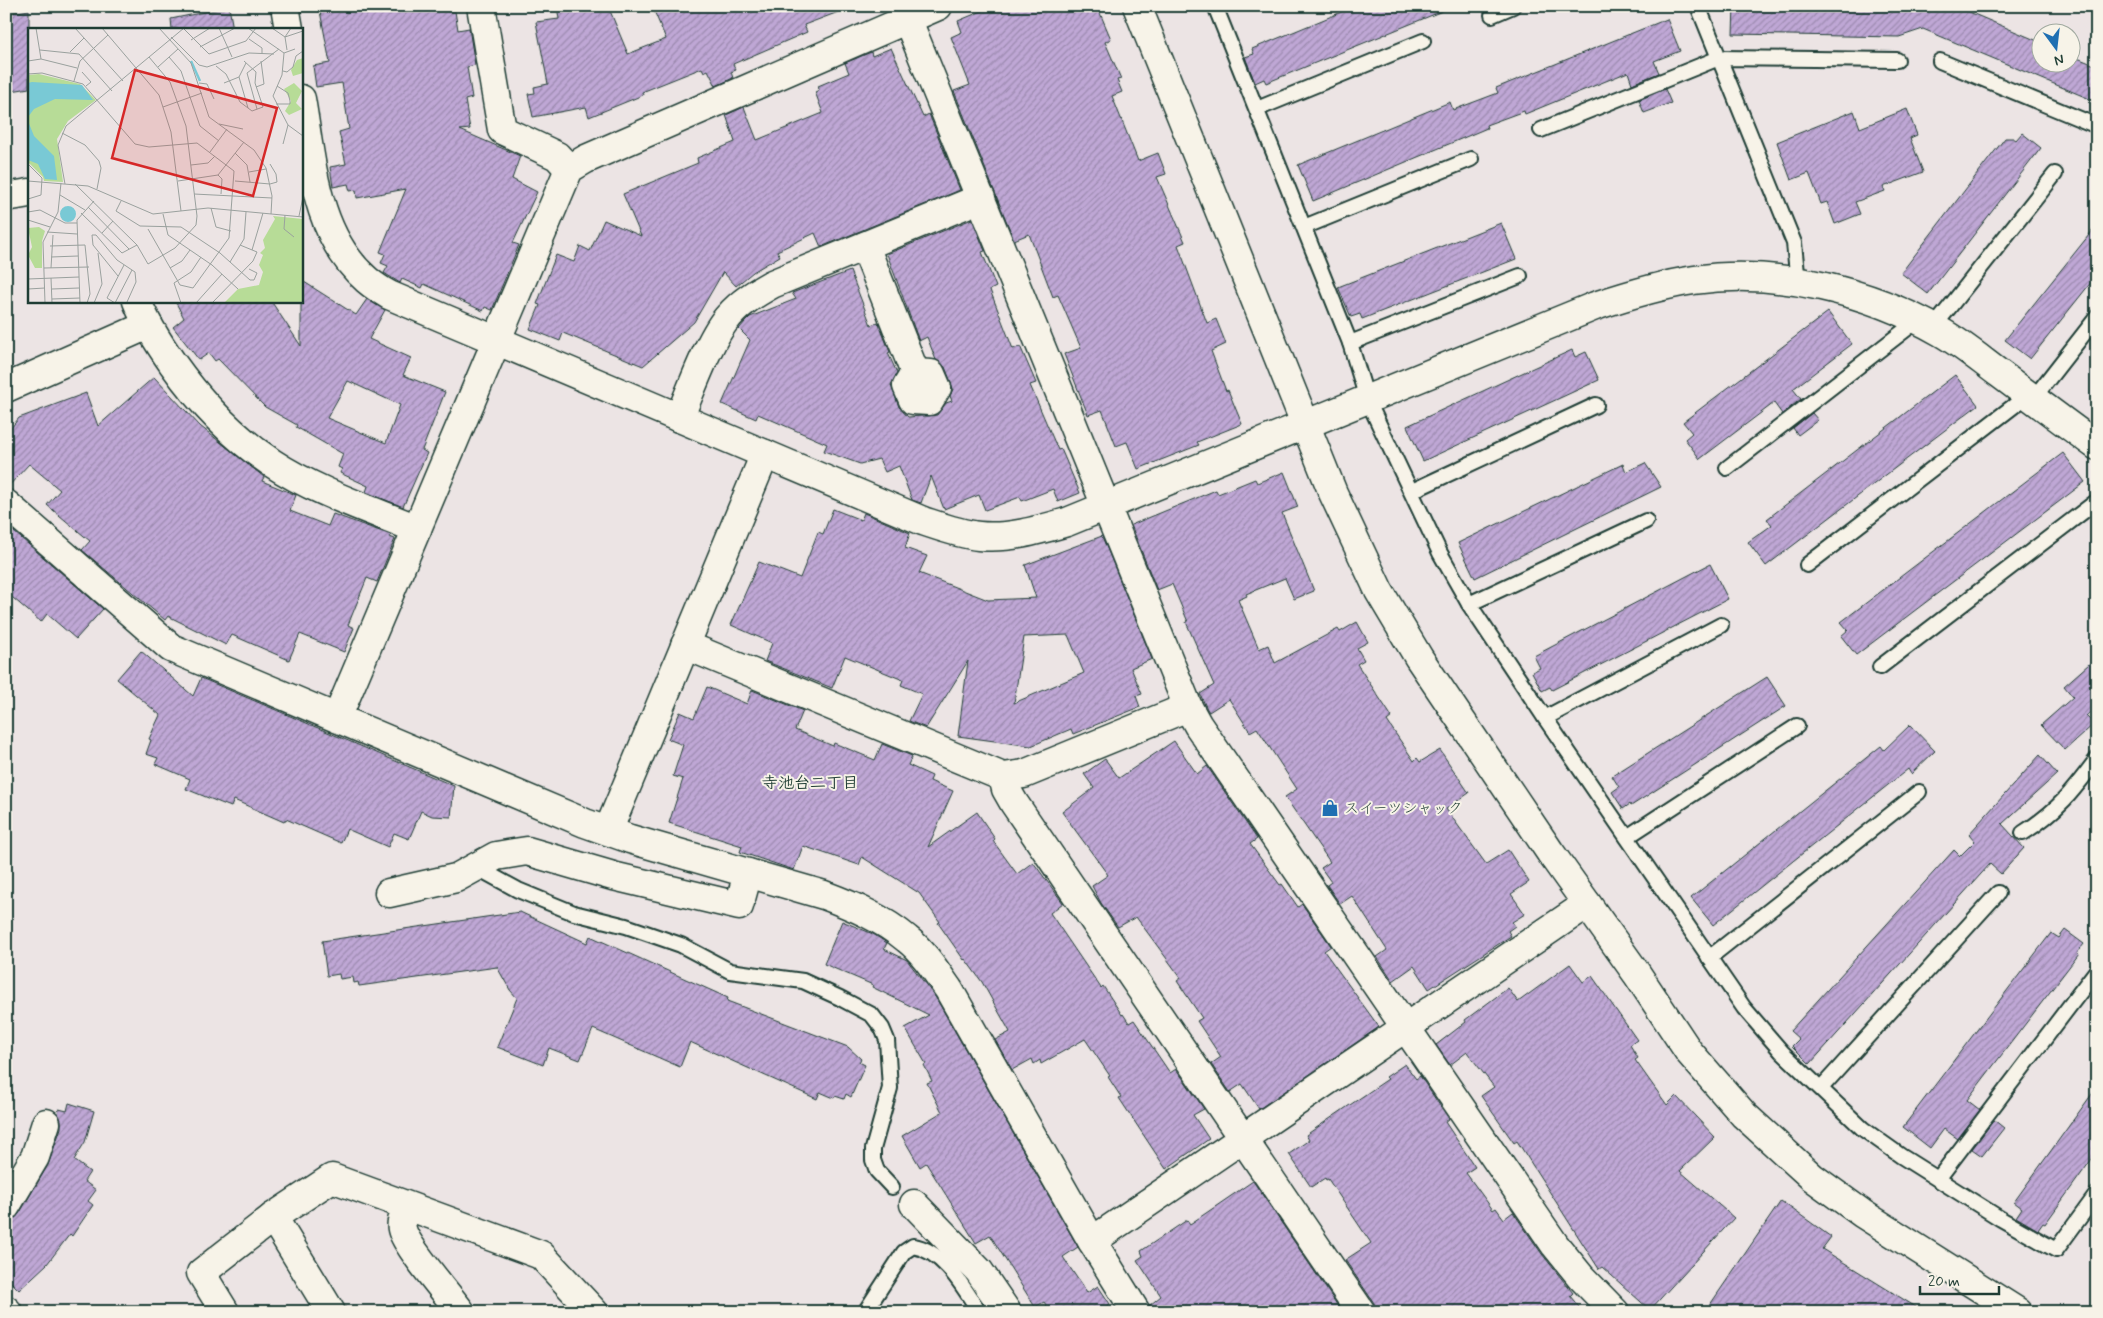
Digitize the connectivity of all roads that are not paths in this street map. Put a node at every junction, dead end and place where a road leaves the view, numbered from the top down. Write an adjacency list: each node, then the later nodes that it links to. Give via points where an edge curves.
1 (285, 6): 10 (street)
2 (481, 6): 21 (street, via 502,130 557,156)
3 (938, 6): 8 (street)
4 (1137, 6): 41 (street)
5 (1215, 6): 15 (lane)
6 (1513, 6): 9 (lane)
7 (1698, 6): 12 (lane)
8 (905, 13): 21 (street); 25 (street)
9 (1492, 15)
10 (289, 28)
11 (1423, 41): 15 (lane)
12 (1719, 58): 13 (lane); 18 (lane); 29 (lane, via 1794,243)
13 (1897, 60)
14 (1940, 61): 17 (lane)
15 (1257, 109): 26 (lane)
16 (302, 111): 19 (street)
17 (2097, 126)
18 (1541, 130)
19 (305, 146): 33 (street, via 329,228 354,267 390,295)
20 (1471, 159): 26 (lane)
21 (570, 169): 33 (street)
22 (2055, 174): 32 (lane)
23 (28, 193): 24 (street)
24 (6, 197)
25 (981, 198): 27 (street); 48 (street)
26 (1304, 227): 34 (lane)
27 (865, 246): 35 (street); 40 (street, via 772,284 748,298 727,318 714,339)
28 (1520, 276): 34 (lane)
29 (1798, 283): 32 (street, via 1832,288 1865,298); 38 (street, via 1767,279 1696,280 1629,294)
30 (143, 313): 36 (street); 50 (street, via 192,390 256,451 311,485)
31 (2097, 318): 37 (lane)
32 (1926, 324): 37 (street, via 1968,350); 44 (lane)
33 (498, 341): 40 (street); 50 (street)
34 (1350, 343): 38 (lane)
35 (915, 373)
36 (6, 388)
37 (2031, 397): 42 (street); 51 (lane)
38 (1367, 399): 41 (street); 45 (lane)
39 (1596, 405): 45 (lane)
40 (679, 418): 43 (street)
41 (1306, 424): 48 (street); 70 (street, via 1333,493 1379,591 1419,658)
42 (2097, 446)
43 (765, 454): 48 (street, via 923,521 980,536 1007,536 1038,530); 54 (street)
44 (1727, 468)
45 (1412, 492): 52 (lane, via 1440,553)
46 (2097, 501): 55 (lane)
47 (6, 504): 57 (street, via 171,648)
48 (1106, 506): 56 (street)
49 (1646, 521): 52 (lane)
50 (417, 530): 57 (street)
51 (1807, 565)
52 (1469, 604): 58 (lane)
53 (1721, 625): 58 (lane)
54 (685, 644): 61 (street); 63 (street)
55 (1880, 667)
56 (1188, 707): 61 (street, via 1024,774); 73 (street)
57 (337, 718): 63 (street)
58 (1545, 718): 65 (lane)
59 (1797, 726): 65 (lane)
60 (2097, 759): 64 (lane, via 2063,804)
61 (1003, 777): 76 (street, via 1014,802)
62 (1919, 792): 71 (lane)
63 (608, 831): 67 (street)
64 (2023, 833)
65 (1627, 837): 71 (lane)
66 (476, 868): 67 (street, via 496,856 527,851 612,876 739,906); 68 (street, via 456,878); 78 (lane, via 574,913 681,945 730,971 803,981 872,1015 887,1040 890,1088 873,1149 873,1160 877,1172)
67 (748, 873): 84 (street, via 854,906 908,939 949,990)
68 (389, 893)
69 (1998, 893): 74 (lane)
70 (1587, 904): 73 (street); 95 (street, via 1689,1052 1744,1115 1812,1176 1863,1214)
71 (1709, 958): 74 (lane, via 1744,1008 1782,1052)
72 (2097, 970): 77 (lane)
73 (1405, 1028): 76 (street); 94 (street, via 1555,1245)
74 (1821, 1088): 77 (lane, via 1863,1129)
75 (46, 1124): 81 (street, via 35,1157)
76 (1243, 1138): 84 (street); 93 (street)
77 (1938, 1179): 79 (lane, via 2056,1250)
78 (892, 1187)
79 (2097, 1194)
80 (914, 1204): 91 (street, via 979,1271)
81 (6, 1206)
82 (408, 1207): 83 (street, via 332,1178); 88 (street, via 401,1222 402,1232); 89 (street, via 540,1255)
83 (273, 1217): 86 (street, via 202,1273); 87 (street)
84 (1092, 1241): 92 (street)
85 (975, 1305): 90 (lane, via 960,1281 938,1259 922,1247 913,1246 904,1252)
86 (225, 1312)
87 (331, 1312)
88 (461, 1312)
89 (594, 1312)
90 (865, 1312)
91 (1007, 1312)
92 (1136, 1312)
93 (1361, 1312)
94 (1615, 1312)
95 (2018, 1312)

